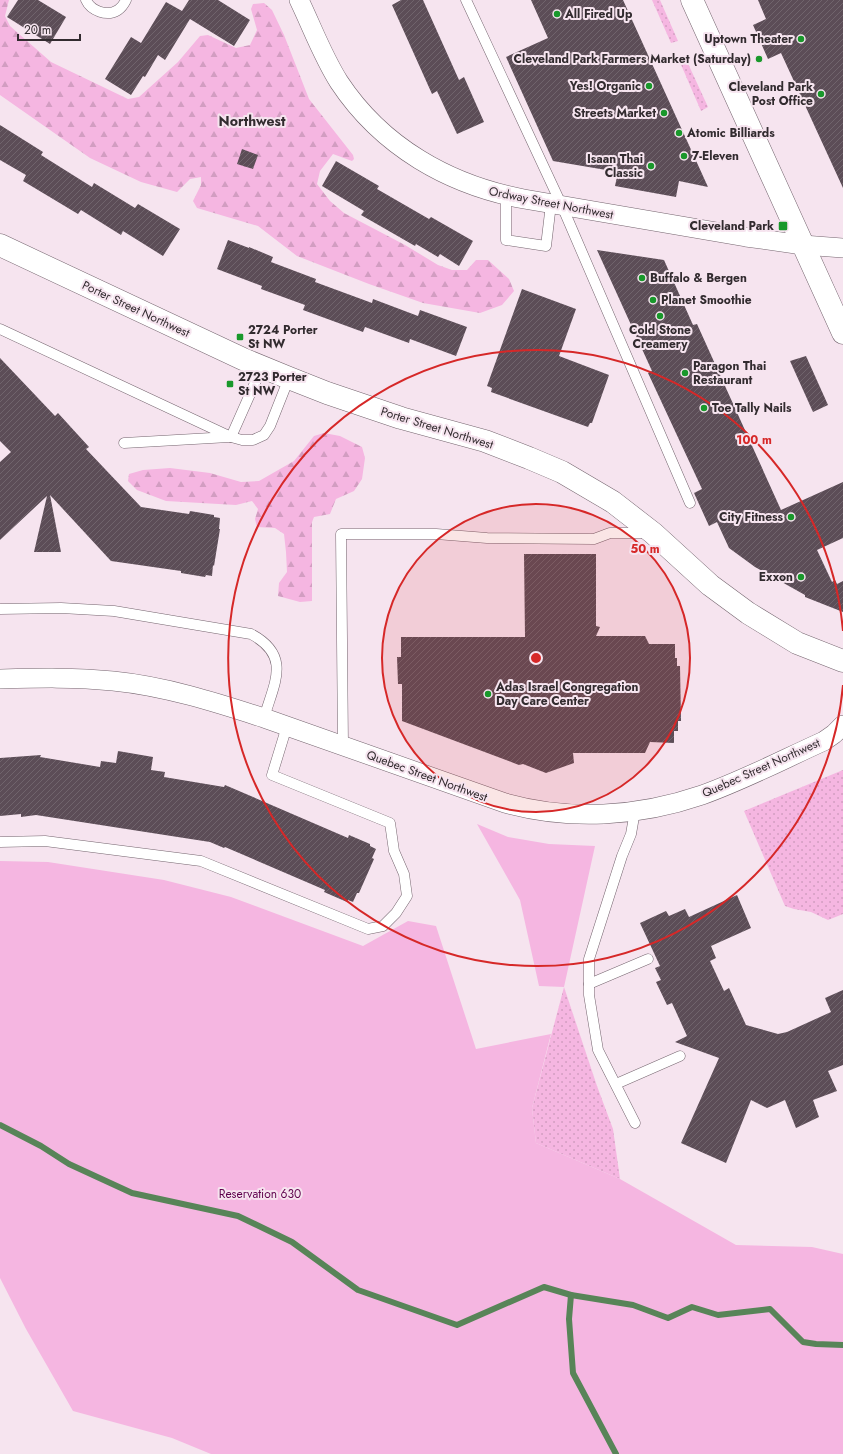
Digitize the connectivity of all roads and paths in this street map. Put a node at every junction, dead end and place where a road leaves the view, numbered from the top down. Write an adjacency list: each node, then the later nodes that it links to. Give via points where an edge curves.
1 (86, 0): 2 (lane, via 95,10 104,13 118,10)
2 (126, 0)
3 (299, 0): 6 (street, Ordway Street Northwest, via 339,81 367,118 401,149 437,170 471,185)
4 (466, 0): 7 (lane)
5 (692, 0): 9 (main road)
6 (506, 196): 7 (street, Ordway Street Northwest); 7 (lane, via 506,240 546,246)
7 (556, 205): 9 (street, Ordway Street Northwest); 17 (lane)
8 (0, 245): 13 (main road, Porter Street Northwest)
9 (803, 245): 10 (street, Ordway Street Northwest); 12 (main road)
10 (843, 248)
11 (0, 329): 15 (lane)
12 (843, 333)
13 (262, 367): 14 (main road, Porter Street Northwest); 15 (lane)
14 (289, 378): 15 (lane, via 264,435 253,440); 18 (main road, Porter Street Northwest, via 401,418 485,441 546,465 613,502)
15 (231, 437): 16 (lane)
16 (124, 443)
17 (690, 503)
18 (653, 533): 20 (main road, Porter Street Northwest, via 710,585 748,613 798,643); 25 (lane, via 610,533 594,539 341,534)
19 (0, 609): 22 (lane, via 61,608 114,611 251,634 264,641 277,661 277,673)
20 (843, 661)
21 (0, 679): 22 (street, Quebec Street Northwest, via 67,678 114,681 177,693)
22 (264, 718): 24 (street, Quebec Street Northwest)
23 (843, 725): 26 (street, Quebec Street Northwest, via 824,741 724,787 685,800)
24 (287, 726): 25 (street, Quebec Street Northwest); 27 (lane, via 272,775 390,822 394,851 404,874 407,896 396,913 383,926 368,929 201,861 45,841)
25 (343, 746): 26 (street, Quebec Street Northwest, via 531,810 571,815)
26 (634, 811): 29 (lane, via 630,834 589,959)
27 (0, 842)
28 (648, 959): 29 (lane)
29 (589, 984): 31 (lane, via 598,1050)
30 (680, 1056): 31 (lane)
31 (616, 1084): 32 (lane)
32 (635, 1123)

